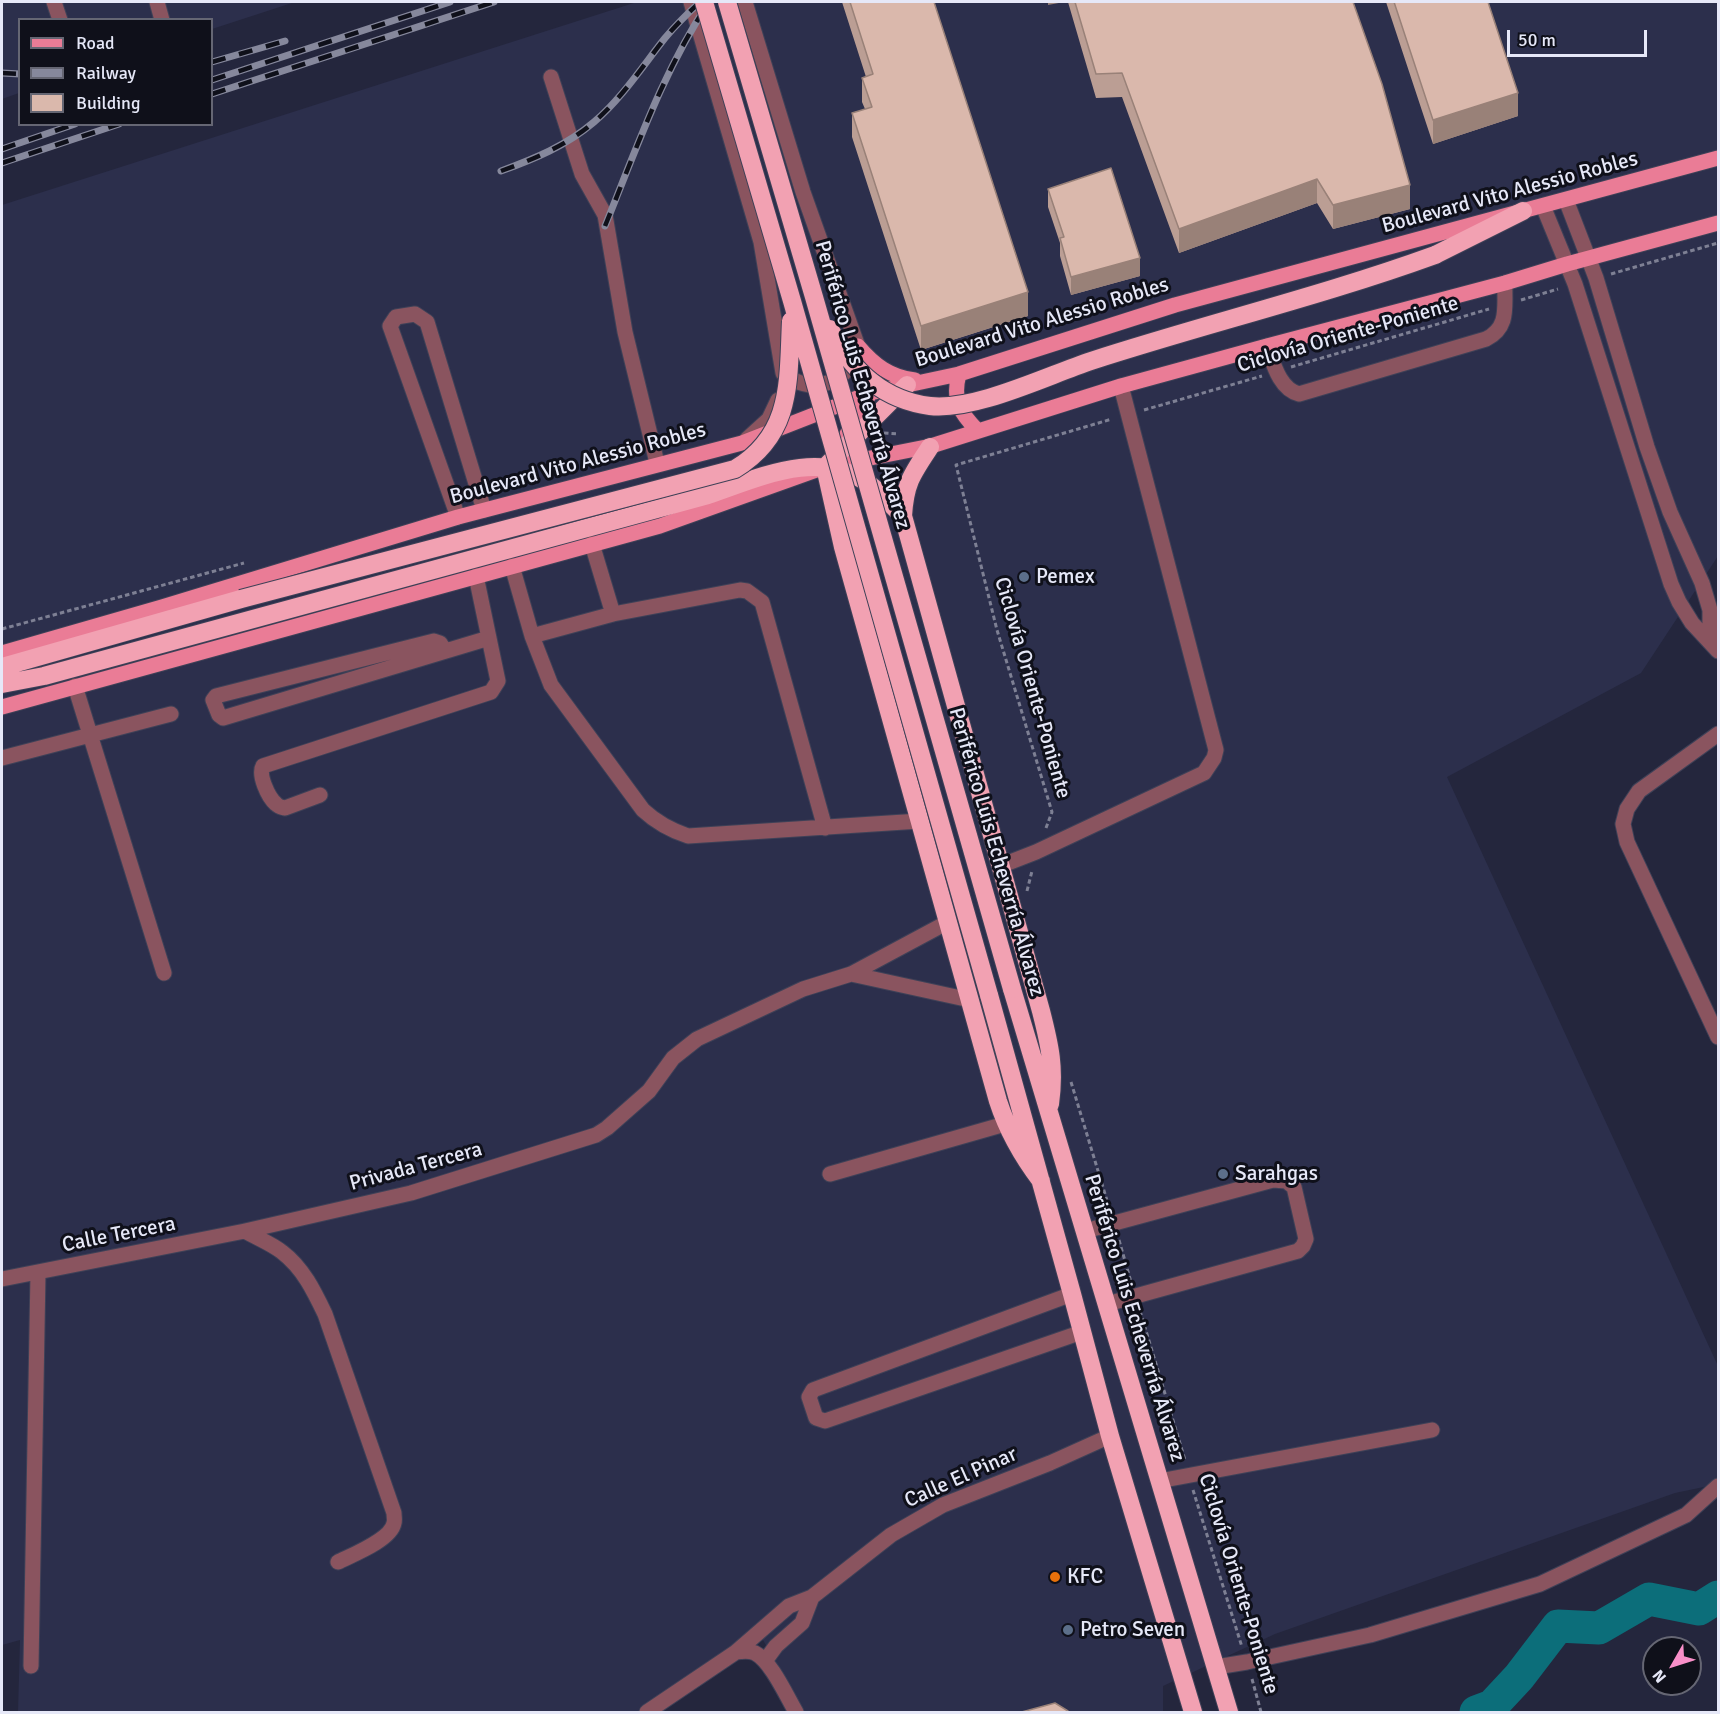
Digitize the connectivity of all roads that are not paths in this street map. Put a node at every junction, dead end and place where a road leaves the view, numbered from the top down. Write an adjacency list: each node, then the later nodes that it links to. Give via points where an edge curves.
1 (54, 2): 7 (street)
2 (157, 2): 8 (street)
3 (691, 2): 22 (street, via 761,242)
4 (704, 2): 19 (highway, bridge)
5 (727, 2): 18 (highway, Periférico Luis Echeverría Álvarez, bridge)
6 (744, 2): 20 (street, Periférico Luis Echeverría Álvarez, via 803,192)
7 (59, 18)
8 (161, 18)
9 (551, 77): 33 (street, via 582,174 605,214 625,332)
10 (1719, 158): 11 (main road, Boulevard Vito Alessio Robles)
11 (1566, 200): 12 (main road, Boulevard Vito Alessio Robles); 15 (street)
12 (1543, 206): 13 (main road, Boulevard Vito Alessio Robles); 16 (street)
13 (1523, 211): 18 (highway, bridge, via 1435,255 1366,280 1246,313 953,407 909,402 883,392 862,375 837,341); 23 (main road, Boulevard Vito Alessio Robles, via 1175,305)
14 (1719, 223): 15 (main road)
15 (1588, 258): 16 (main road); 31 (street)
16 (1567, 264): 17 (main road); 32 (street)
17 (1505, 283): 21 (main road); 21 (street, via 1503,322 1486,339 1299,394 1288,389)
18 (814, 297): 65 (highway, Periférico Luis Echeverría Álvarez, bridge)
19 (792, 302): 48 (highway, bridge, via 787,396 782,413 775,431 735,469 241,598); 68 (highway, bridge)
20 (858, 346): 22 (street, via 854,360 835,380 807,386 793,382); 24 (main road, via 887,373); 27 (street, Periférico Luis Echeverría Álvarez)
21 (1267, 346): 26 (main road)
22 (783, 373): 29 (street, via 769,419)
23 (959, 374): 24 (main road, Boulevard Vito Alessio Robles); 28 (main road, via 956,395 960,409)
24 (927, 381): 25 (main road, Boulevard Vito Alessio Robles)
25 (907, 385): 27 (main road, Boulevard Vito Alessio Robles); 34 (highway)
26 (1121, 386): 28 (main road); 59 (street, via 1216,750 1214,758 1204,772)
27 (870, 393): 29 (main road, Boulevard Vito Alessio Robles); 34 (main road)
28 (978, 431): 30 (main road)
29 (742, 443): 33 (main road, Boulevard Vito Alessio Robles)
30 (930, 447): 34 (main road); 36 (highway, via 904,492)
31 (1647, 447): 32 (street); 45 (street, via 1702,584)
32 (1629, 451): 45 (street, via 1678,602)
33 (657, 464): 35 (main road, Boulevard Vito Alessio Robles)
34 (825, 466): 36 (highway, via 850,472 870,484); 38 (main road, via 660,526); 39 (highway); 49 (highway, via 777,472 662,507 44,676)
35 (484, 510): 37 (main road, Boulevard Vito Alessio Robles); 37 (street, via 427,322 415,314 396,317 390,326)
36 (903, 516): 39 (highway, via 888,512 859,521); 59 (highway)
37 (458, 517): 47 (main road, Boulevard Vito Alessio Robles)
38 (592, 544): 40 (main road); 42 (street)
39 (843, 547): 57 (highway)
40 (512, 566): 41 (main road); 43 (street)
41 (476, 576): 44 (street); 50 (main road)
42 (613, 614): 43 (street); 58 (street, via 740,590 762,602)
43 (532, 636): 58 (street, via 551,685 643,810 656,822 688,836)
44 (489, 638): 46 (street); 56 (street, via 498,681 491,692 262,768 260,774 274,803 281,807)
45 (1714, 645)
46 (445, 651): 46 (street, via 223,718 213,700 216,696 434,641)
47 (2, 653)
48 (2, 667)
49 (2, 684)
50 (75, 686): 51 (main road); 54 (street)
51 (2, 707)
52 (171, 714): 54 (street)
53 (1719, 734): 64 (street, via 1639,791 1623,824 1627,842)
54 (90, 735): 55 (street); 61 (street)
55 (2, 758)
56 (320, 795)
57 (920, 821): 58 (street); 60 (highway)
58 (825, 828)
59 (1000, 866): 65 (highway, via 1052,1058)
60 (948, 922): 62 (street); 63 (highway)
61 (164, 973)
62 (851, 974): 63 (street); 69 (street, Privada Tercera, via 803,989 697,1039 673,1058 649,1091 596,1136 411,1193)
63 (970, 1000): 66 (highway)
64 (1719, 1037)
65 (1049, 1112): 70 (highway, Periférico Luis Echeverría Álvarez)
66 (1005, 1124): 67 (street); 68 (highway)
67 (830, 1174)
68 (1041, 1181): 73 (highway)
69 (245, 1231): 71 (street, Calle Tercera); 80 (street, via 282,1251 311,1285 325,1314 394,1513 389,1532 375,1544)
70 (1085, 1231): 74 (highway, Periférico Luis Echeverría Álvarez); 74 (street, via 1273,1180 1286,1181 1294,1187 1306,1239 1298,1251)
71 (38, 1273): 72 (street, Calle Tercera); 84 (street)
72 (2, 1280)
73 (1072, 1294): 75 (highway); 75 (street, via 813,1390 809,1397 816,1418 825,1421)
74 (1107, 1304): 78 (highway, Periférico Luis Echeverría Álvarez)
75 (1082, 1332): 77 (highway)
76 (1432, 1430): 78 (street)
77 (1110, 1436): 81 (street, Calle El Pinar, via 943,1505 891,1535); 89 (highway)
78 (1159, 1481): 85 (highway, Periférico Luis Echeverría Álvarez)
79 (1719, 1486): 85 (street, via 1686,1515 1540,1584 1370,1635)
80 (338, 1562)
81 (812, 1597): 82 (street, Calle El Pinar, via 789,1606); 83 (street, Calle El Pinar, via 802,1623)
82 (736, 1652): 83 (street, via 754,1653); 87 (street, Calle El Pinar)
83 (765, 1661): 88 (street)
84 (31, 1666)
85 (1216, 1667): 86 (highway, Periférico Luis Echeverría Álvarez)
86 (1228, 1709)
87 (647, 1713)
88 (796, 1713)
89 (1193, 1713)

